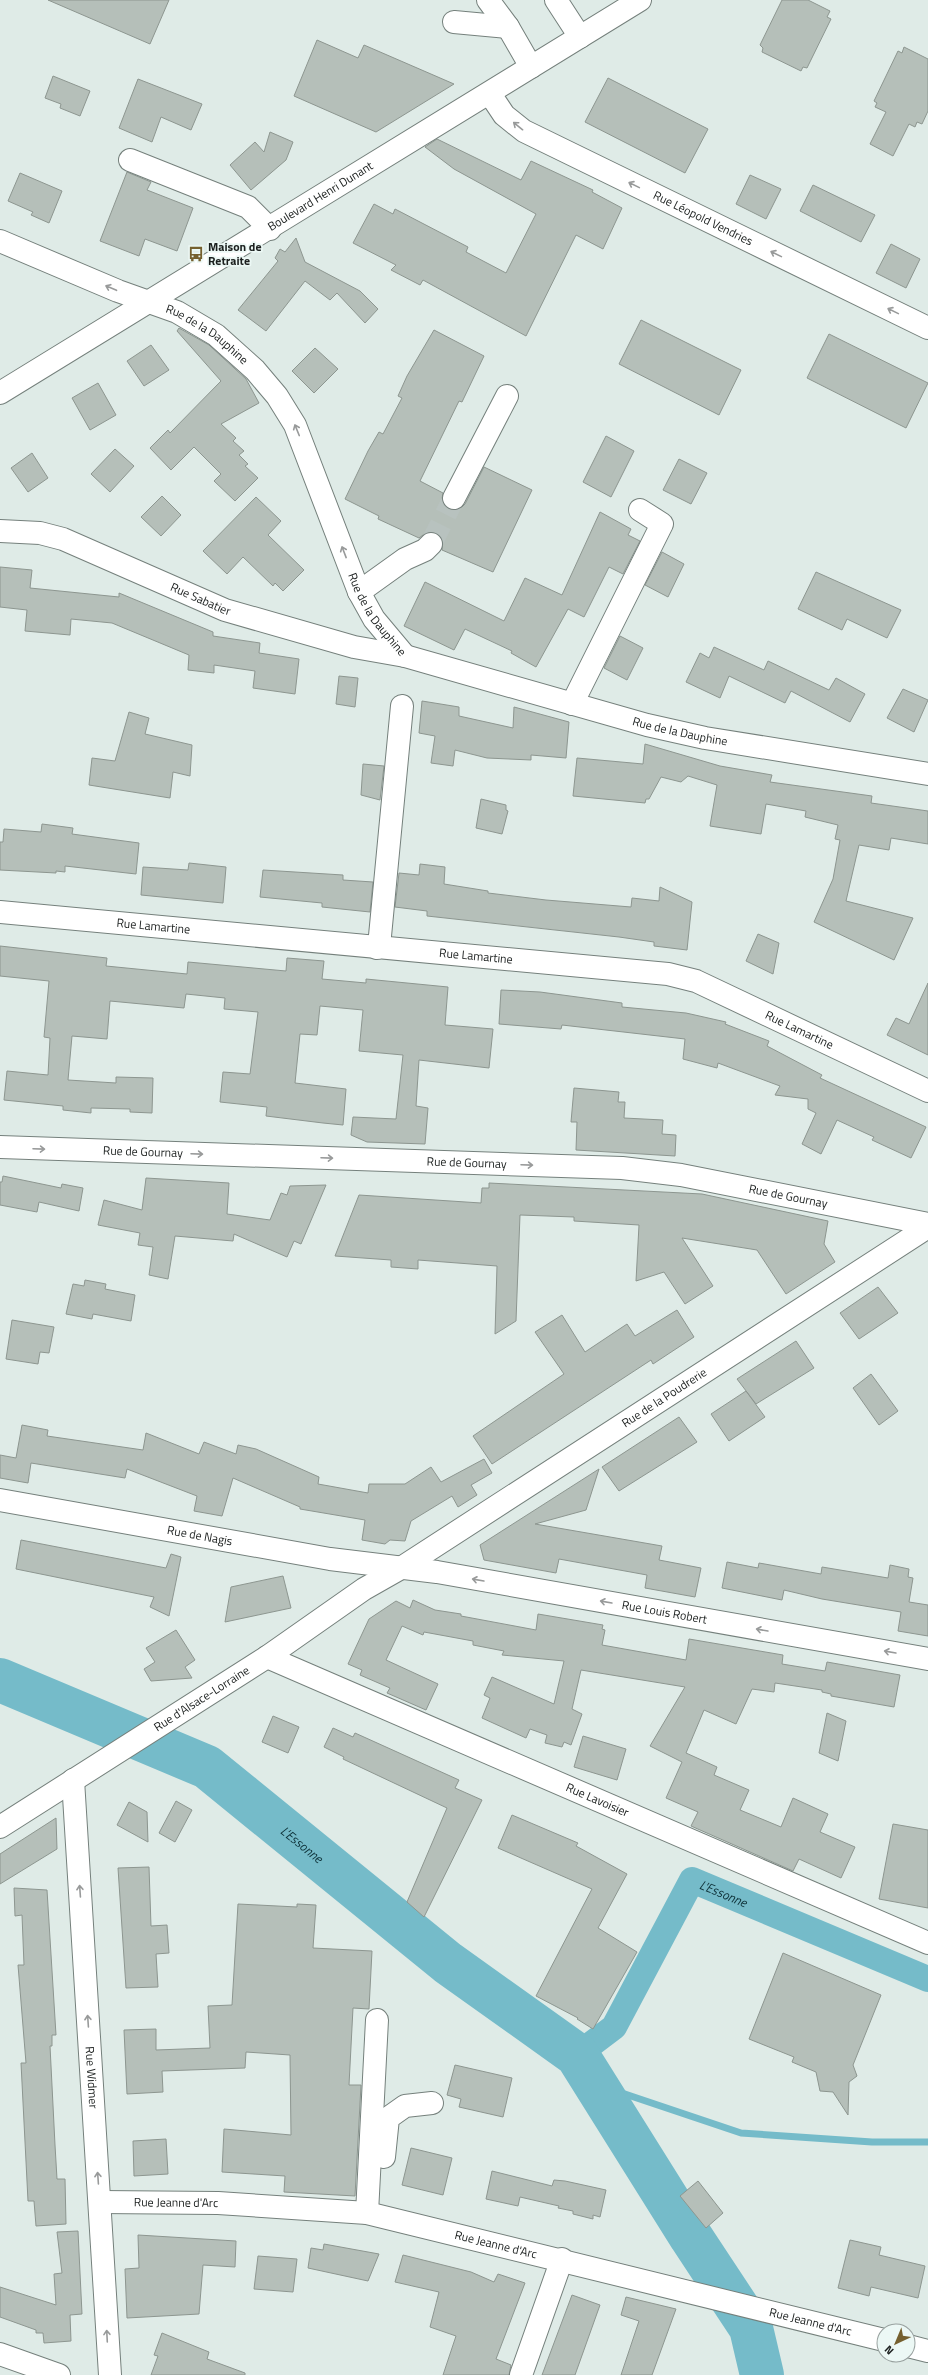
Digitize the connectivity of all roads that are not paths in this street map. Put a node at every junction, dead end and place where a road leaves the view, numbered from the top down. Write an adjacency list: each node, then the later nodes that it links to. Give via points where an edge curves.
1 (488, 0): 5 (street)
2 (556, 0): 6 (street)
3 (640, 0): 6 (street, Boulevard Henri Dunant)
4 (454, 22): 5 (street)
5 (508, 27): 7 (street)
6 (580, 36): 7 (street, Boulevard Henri Dunant)
7 (531, 67): 8 (street, Boulevard Henri Dunant)
8 (490, 94): 10 (street, Boulevard Henri Dunant); 13 (street, Rue Léopold Vendries, one-way to 8, via 524,131 504,115)
9 (130, 160): 10 (street, via 248,207)
10 (270, 229): 12 (street, Boulevard Henri Dunant)
11 (0, 241): 12 (street, Rue de la Dauphine, one-way to 11)
12 (148, 303): 14 (street, Boulevard Henri Dunant); 20 (street, Rue de la Dauphine, one-way to 12, via 295,425 277,396 255,370 216,335 177,312)
13 (928, 328)
14 (0, 393)
15 (507, 396): 16 (street)
16 (454, 498)
17 (640, 510): 22 (street, via 662,524)
18 (0, 530): 21 (street, Rue Sabatier, via 40,533 63,539 225,610 354,647)
19 (431, 544): 20 (street)
20 (359, 592): 21 (street, Rue de la Dauphine, via 374,619)
21 (405, 656): 22 (street, Rue de la Dauphine)
22 (572, 704): 24 (street, Rue de la Dauphine, via 705,738)
23 (402, 706): 26 (street)
24 (928, 774)
25 (0, 912): 26 (street, Rue Lamartine)
26 (377, 948): 27 (street, Rue Lamartine, via 668,974 696,981)
27 (928, 1091)
28 (0, 1147): 29 (street, Rue de Gournay, one-way to 29, via 622,1168 681,1175)
29 (928, 1226): 31 (street, Rue de la Poudrerie)
30 (0, 1500): 31 (street, Rue de Nagis, via 330,1559)
31 (401, 1568): 32 (street, Rue d'Alsace-Lorraine, via 364,1589); 33 (street, Rue Louis Robert, one-way to 31, via 437,1572)
32 (266, 1657): 34 (street, Rue d'Alsace-Lorraine); 36 (street, Rue Lavoisier)
33 (928, 1659)
34 (73, 1780): 35 (street, Rue d'Alsace-Lorraine); 39 (street, Rue Widmer, one-way to 34)
35 (0, 1827)
36 (928, 1943)
37 (378, 2020): 40 (street)
38 (432, 2103): 40 (street, via 405,2106 388,2118)
39 (100, 2202): 40 (street, Rue Jeanne d'Arc, via 218,2204); 47 (street, Rue Widmer, one-way to 39)
40 (373, 2214): 41 (street, Rue Jeanne d'Arc)
41 (562, 2259): 42 (street, Rue Jeanne d'Arc); 48 (street)
42 (876, 2338)
43 (916, 2348): 44 (street)
44 (928, 2351)
45 (0, 2354): 46 (street)
46 (59, 2375)
47 (110, 2375)
48 (521, 2375)

